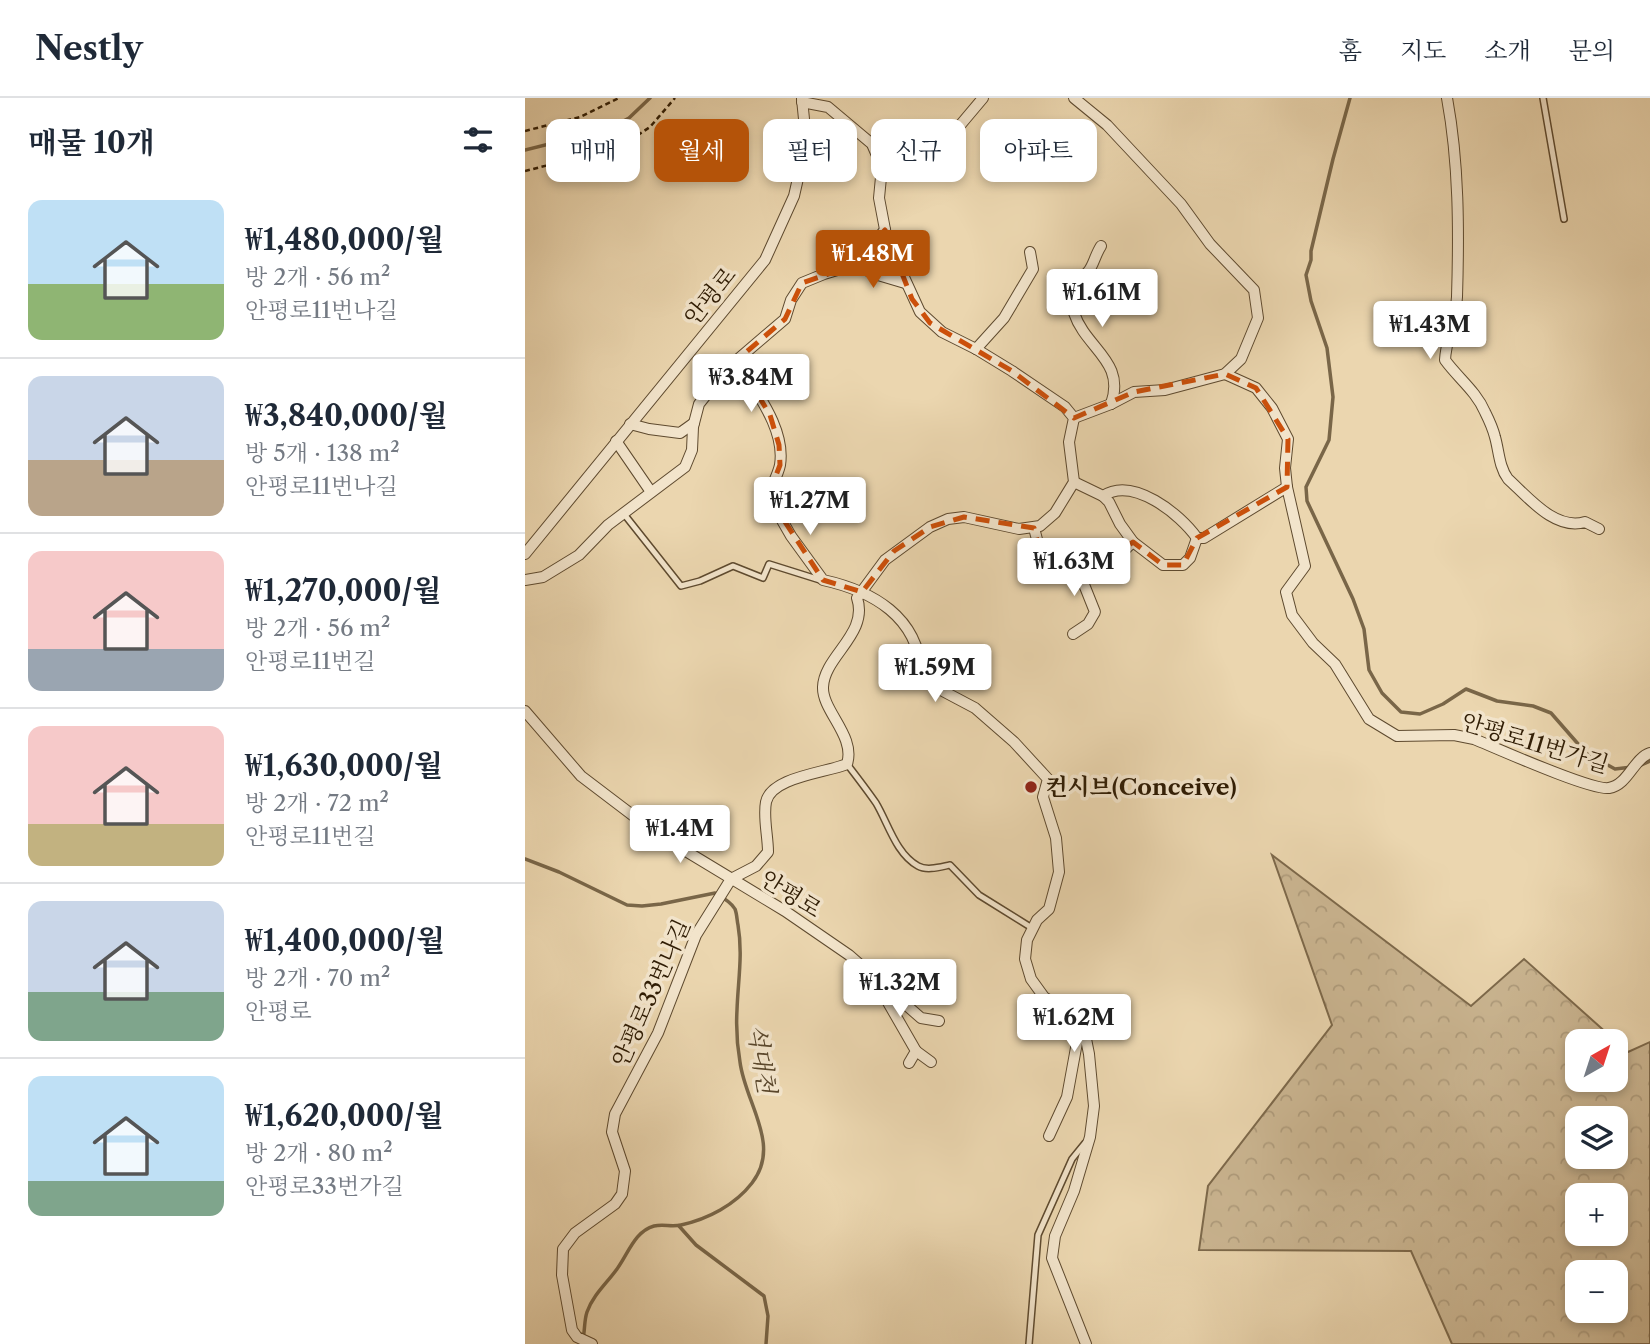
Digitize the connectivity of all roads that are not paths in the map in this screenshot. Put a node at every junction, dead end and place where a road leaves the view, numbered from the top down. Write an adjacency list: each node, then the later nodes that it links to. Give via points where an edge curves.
1 (982, 98): 6 (street)
2 (1073, 98): 17 (street, via 1107,125 1254,290 1258,318 1241,359)
3 (1447, 98): 29 (street, via 1457,193 1457,299 1445,360 1484,409 1508,479 1558,520)
4 (1543, 98): 9 (lane)
5 (802, 100): 7 (street, via 828,107); 21 (street, 안평로, via 801,166 795,196 765,260)
6 (965, 119)
7 (871, 143)
8 (881, 182): 10 (street)
9 (1564, 219)
10 (885, 230): 13 (street); 14 (street)
11 (1101, 246): 18 (street, via 1093,268 1076,280 1073,312 1114,373)
12 (1030, 252): 15 (street, via 1033,269 1004,318)
13 (854, 265): 14 (street); 16 (street, via 801,284 785,319)
14 (905, 283): 15 (street, via 930,323)
15 (976, 349): 19 (street, via 1065,407)
16 (737, 360): 20 (street, via 699,404); 35 (street, via 770,415 779,445 780,466 768,496 790,536)
17 (1225, 374): 18 (street, via 1165,390 1134,392); 24 (street, 안평로11번가길, via 1257,388 1272,408 1288,439)
18 (1111, 404): 19 (street)
19 (1074, 418): 23 (street, via 1069,442)
20 (694, 423): 21 (street, via 680,433); 25 (street, via 685,467)
21 (630, 424): 22 (street, 안평로)
22 (616, 441): 25 (street); 32 (street, 안평로)
23 (1074, 482): 26 (street); 28 (street, via 1055,513)
24 (1287, 487): 30 (street); 39 (street, 안평로11번가길, via 1305,566 1286,592 1292,615 1335,664 1369,719 1397,736 1474,739 1589,785 1609,788)
25 (651, 492): 27 (street)
26 (1103, 496): 30 (street, via 1126,489 1149,497); 31 (street)
27 (624, 514): 34 (street, via 579,555 543,577); 35 (lane, via 681,586 733,566 763,578 769,564)
28 (1034, 528): 33 (street, via 1039,547); 36 (street, via 964,517 948,519 884,559)
29 (1599, 528)
30 (1197, 538): 31 (street, via 1183,565 1163,565)
31 (1133, 542): 33 (street, via 1099,568)
32 (525, 554)
33 (1061, 565): 37 (street, via 1083,582 1095,612 1088,624)
34 (525, 580)
35 (823, 580): 36 (street)
36 (862, 592): 40 (street, via 857,598 861,608 853,634 825,675 823,690 849,747); 42 (street, via 888,608 911,633 920,653 921,672 941,690 975,708 1048,779 1043,797 1056,838 1059,873 1049,909)
37 (1073, 634)
38 (525, 711): 41 (street, 안평로, via 581,776 656,833)
39 (1650, 753)
40 (847, 764): 41 (street, 안평로33번나길, via 775,787 765,804 768,852 756,866); 42 (lane, via 909,859 926,868 950,865 979,895)
41 (731, 879): 43 (street, 안평로, via 849,955); 51 (street, 안평로33번나길, via 696,934 658,1033 615,1114 612,1132 625,1171 622,1194 563,1249 562,1275 572,1330)
42 (1033, 928): 45 (street, via 1025,959 1031,979 1044,998 1074,1016)
43 (874, 978): 44 (street, 안평로, via 921,1017); 46 (street)
44 (939, 1020)
45 (1080, 1026): 49 (street, via 1067,1097); 50 (street, via 1093,1074)
46 (916, 1051): 47 (street); 48 (street)
47 (931, 1062)
48 (909, 1063)
49 (1049, 1136)
50 (1090, 1138): 52 (lane, via 1072,1159 1038,1236); 53 (street, via 1055,1236 1052,1258)
51 (585, 1341)
52 (1029, 1344)
53 (1086, 1344)

